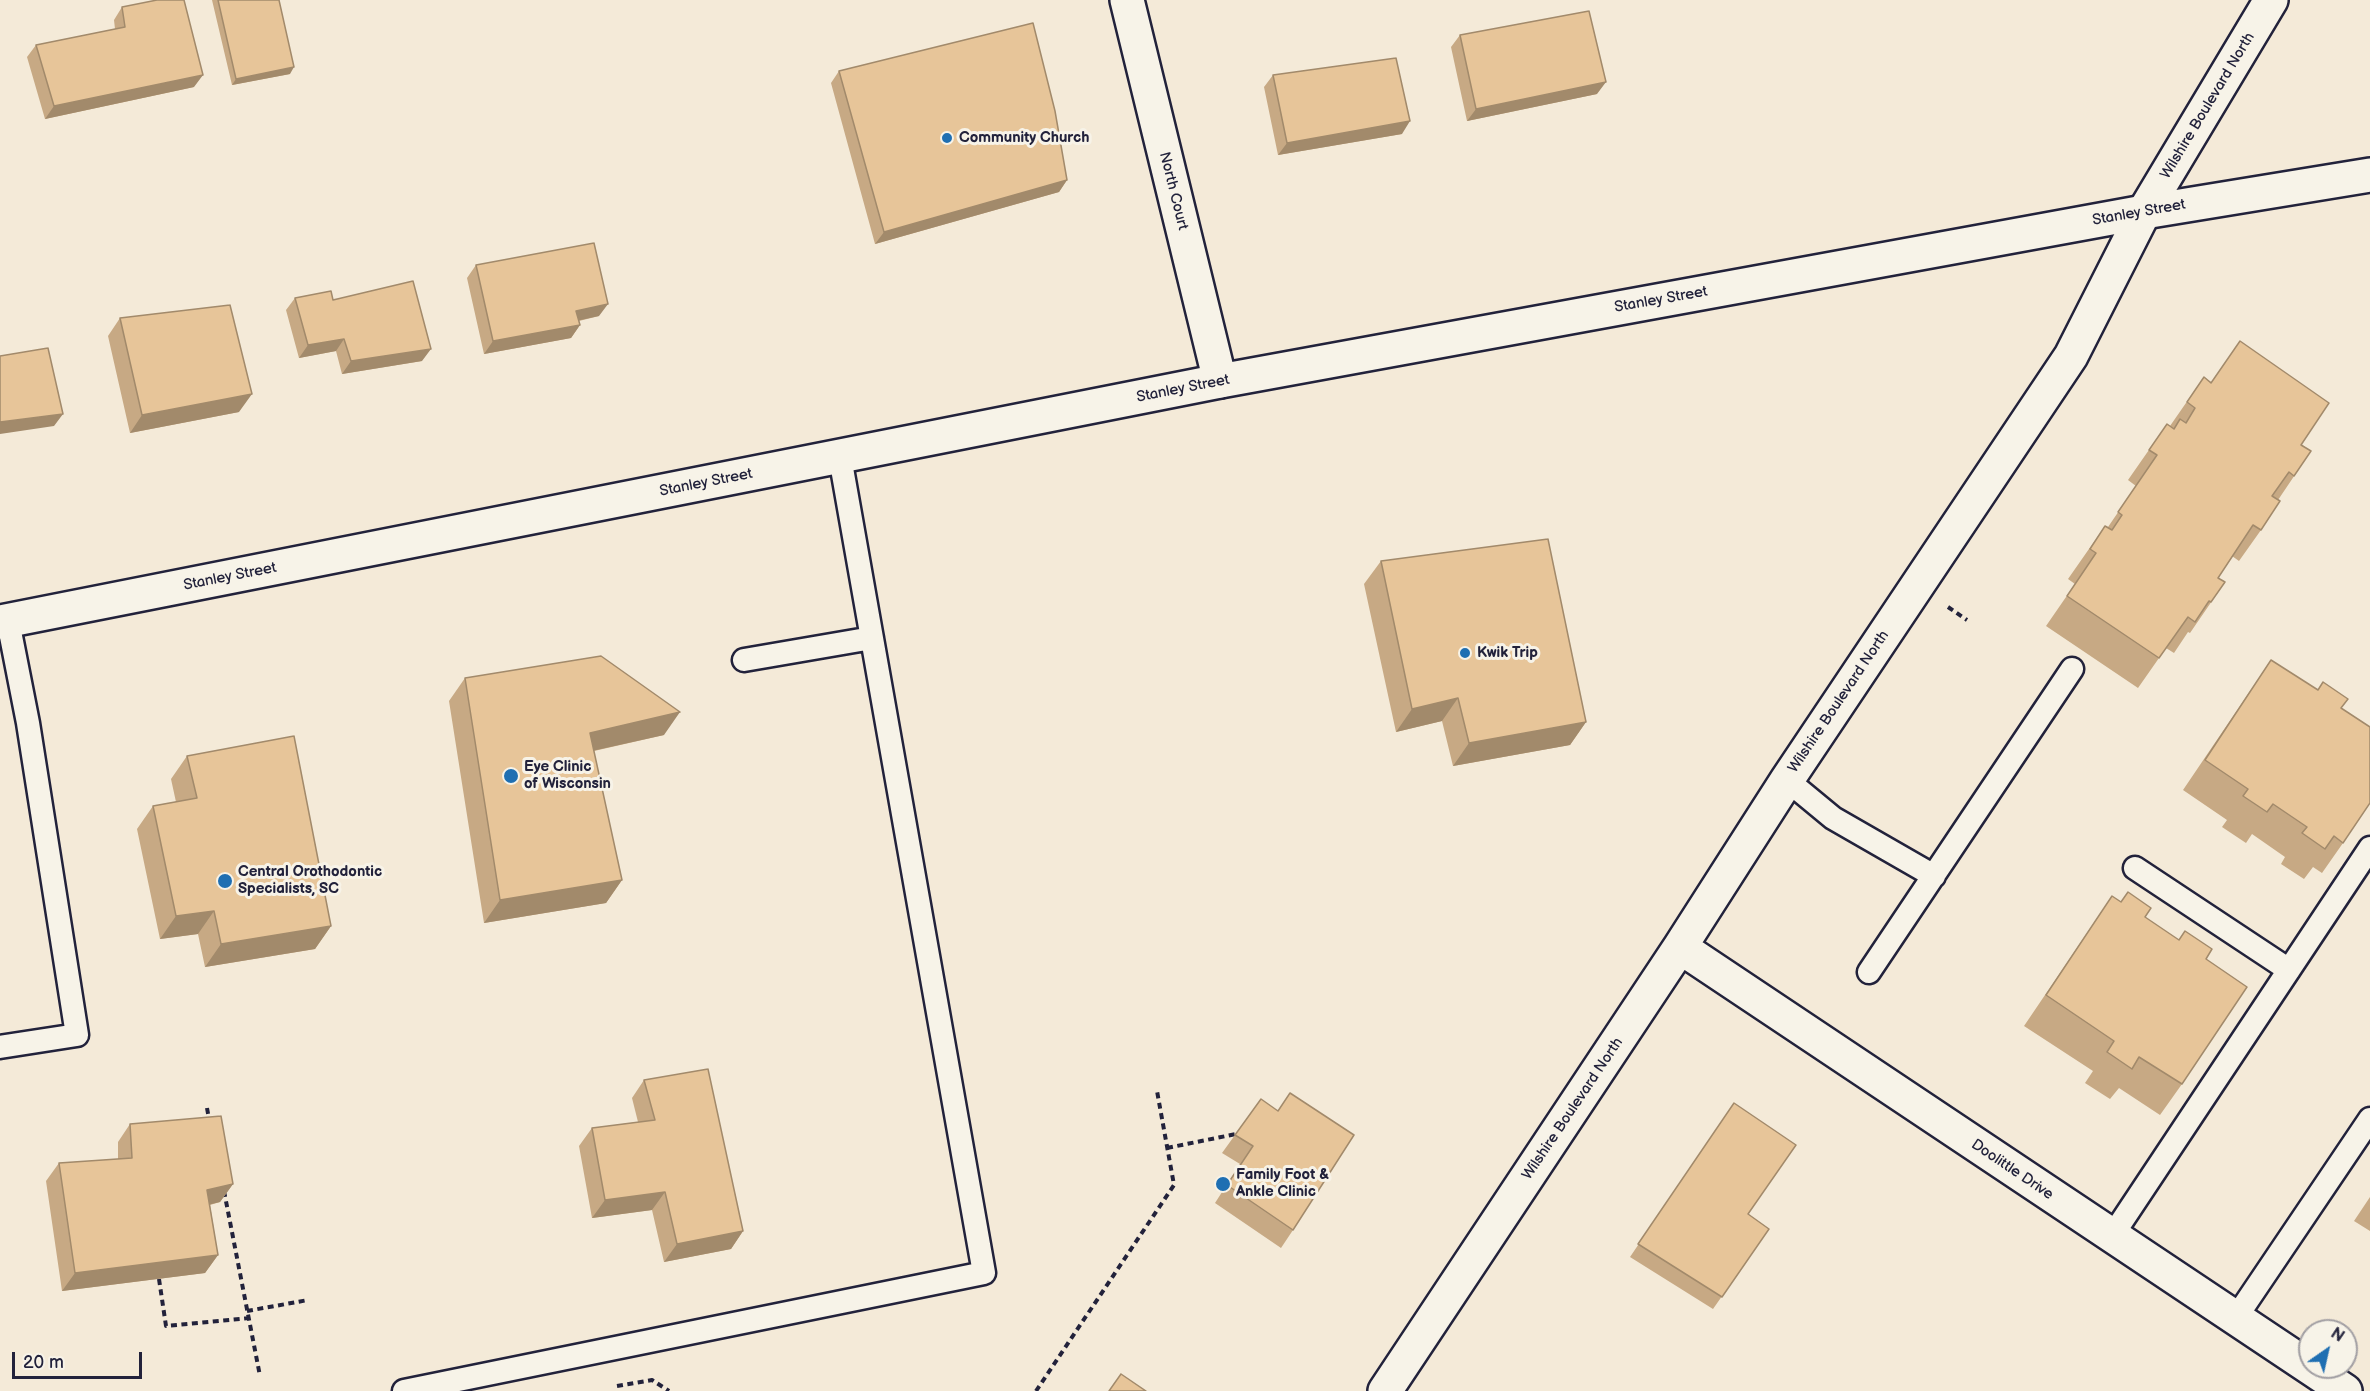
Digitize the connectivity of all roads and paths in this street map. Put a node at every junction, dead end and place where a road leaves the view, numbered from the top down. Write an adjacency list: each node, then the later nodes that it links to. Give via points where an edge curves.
1 (1127, 0): 5 (street, North Court)
2 (2271, 0): 4 (street, Wilshire Boulevard North)
3 (2370, 175): 4 (street, Stanley Street)
4 (2144, 212): 5 (street, Stanley Street); 11 (street, Wilshire Boulevard North, via 2071,356)
5 (1220, 381): 6 (street, Stanley Street)
6 (840, 457): 7 (street, Stanley Street); 8 (lane)
7 (4, 622): 18 (lane, via 28,723 77,1035)
8 (872, 638): 9 (lane); 34 (lane, via 984,1273)
9 (744, 660)
10 (2072, 669): 14 (lane)
11 (1786, 780): 14 (lane, via 1833,818); 15 (street, Wilshire Boulevard North)
12 (2370, 848): 16 (lane)
13 (2135, 868): 16 (lane)
14 (1934, 876): 17 (lane)
15 (1680, 947): 26 (street, Doolittle Drive); 37 (street, Wilshire Boulevard North)
16 (2289, 970): 26 (lane)
17 (1869, 972)
18 (0, 1047)
19 (1157, 1091): 24 (path)
20 (207, 1108): 21 (path)
21 (209, 1119)
22 (2370, 1119): 31 (lane)
23 (1236, 1134): 24 (path)
24 (1167, 1148): 36 (path, via 1174,1185)
25 (223, 1187): 29 (path)
26 (2112, 1236): 31 (street, Doolittle Drive)
27 (159, 1279): 30 (path, via 166,1326)
28 (308, 1300): 29 (path)
29 (247, 1311): 30 (path)
30 (249, 1318): 32 (path)
31 (2235, 1319): 38 (street, Doolittle Drive)
32 (260, 1376)
33 (609, 1387): 35 (path, via 652,1380)
34 (404, 1391)
35 (669, 1391)
36 (1036, 1391)
37 (1385, 1391)
38 (2345, 1391)

